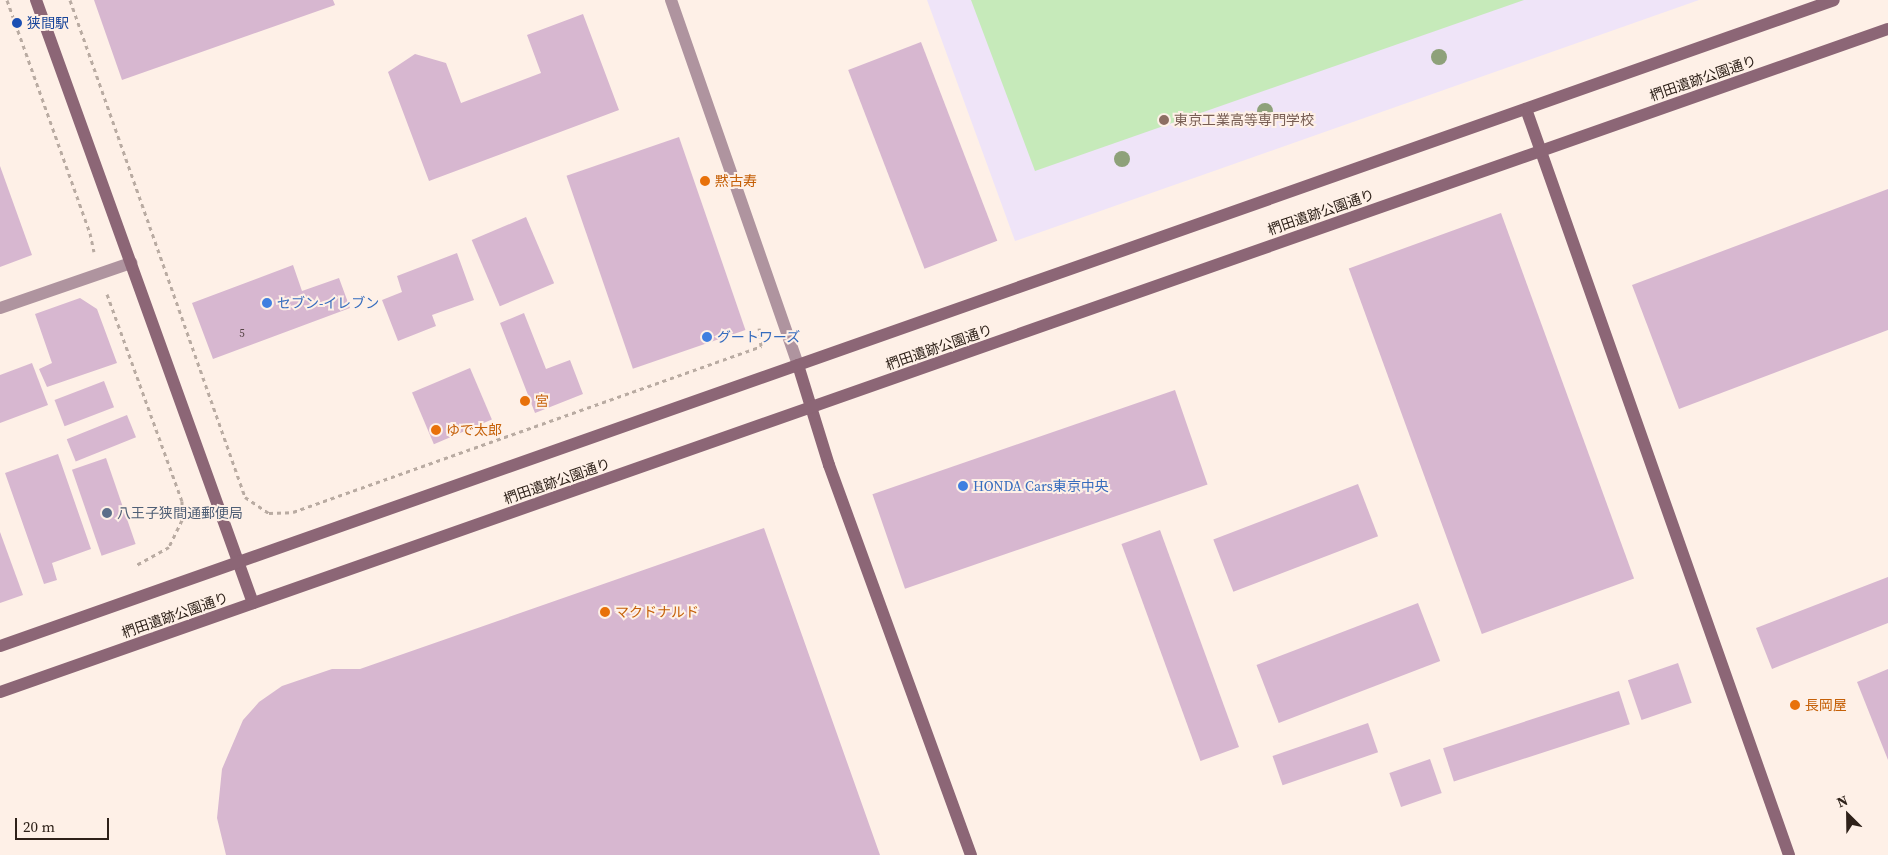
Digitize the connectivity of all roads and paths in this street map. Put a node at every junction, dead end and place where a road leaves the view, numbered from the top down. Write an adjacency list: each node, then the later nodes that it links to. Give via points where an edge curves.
1 (7, 0): 9 (path, via 90,233 94,253)
2 (36, 0): 10 (street)
3 (70, 0): 13 (path, via 246,497 269,513 293,512 761,346 762,337)
4 (671, 0): 14 (street)
5 (1834, 0): 7 (street, 椚田遺跡公園通り)
6 (1888, 29): 8 (street, 椚田遺跡公園通り)
7 (1526, 108): 8 (street); 14 (street, 椚田遺跡公園通り)
8 (1541, 151): 15 (street, 椚田遺跡公園通り); 22 (street)
9 (88, 258)
10 (131, 263): 12 (street); 16 (street)
11 (105, 289): 17 (path, via 182,501 182,520 169,547)
12 (0, 308)
13 (756, 318)
14 (798, 365): 15 (street); 16 (street, 椚田遺跡公園通り)
15 (811, 407): 18 (street, 椚田遺跡公園通り); 21 (street)
16 (238, 562): 18 (street); 19 (street, 椚田遺跡公園通り)
17 (136, 565)
18 (253, 603): 20 (street, 椚田遺跡公園通り)
19 (0, 646)
20 (0, 692)
21 (971, 855)
22 (1789, 855)

